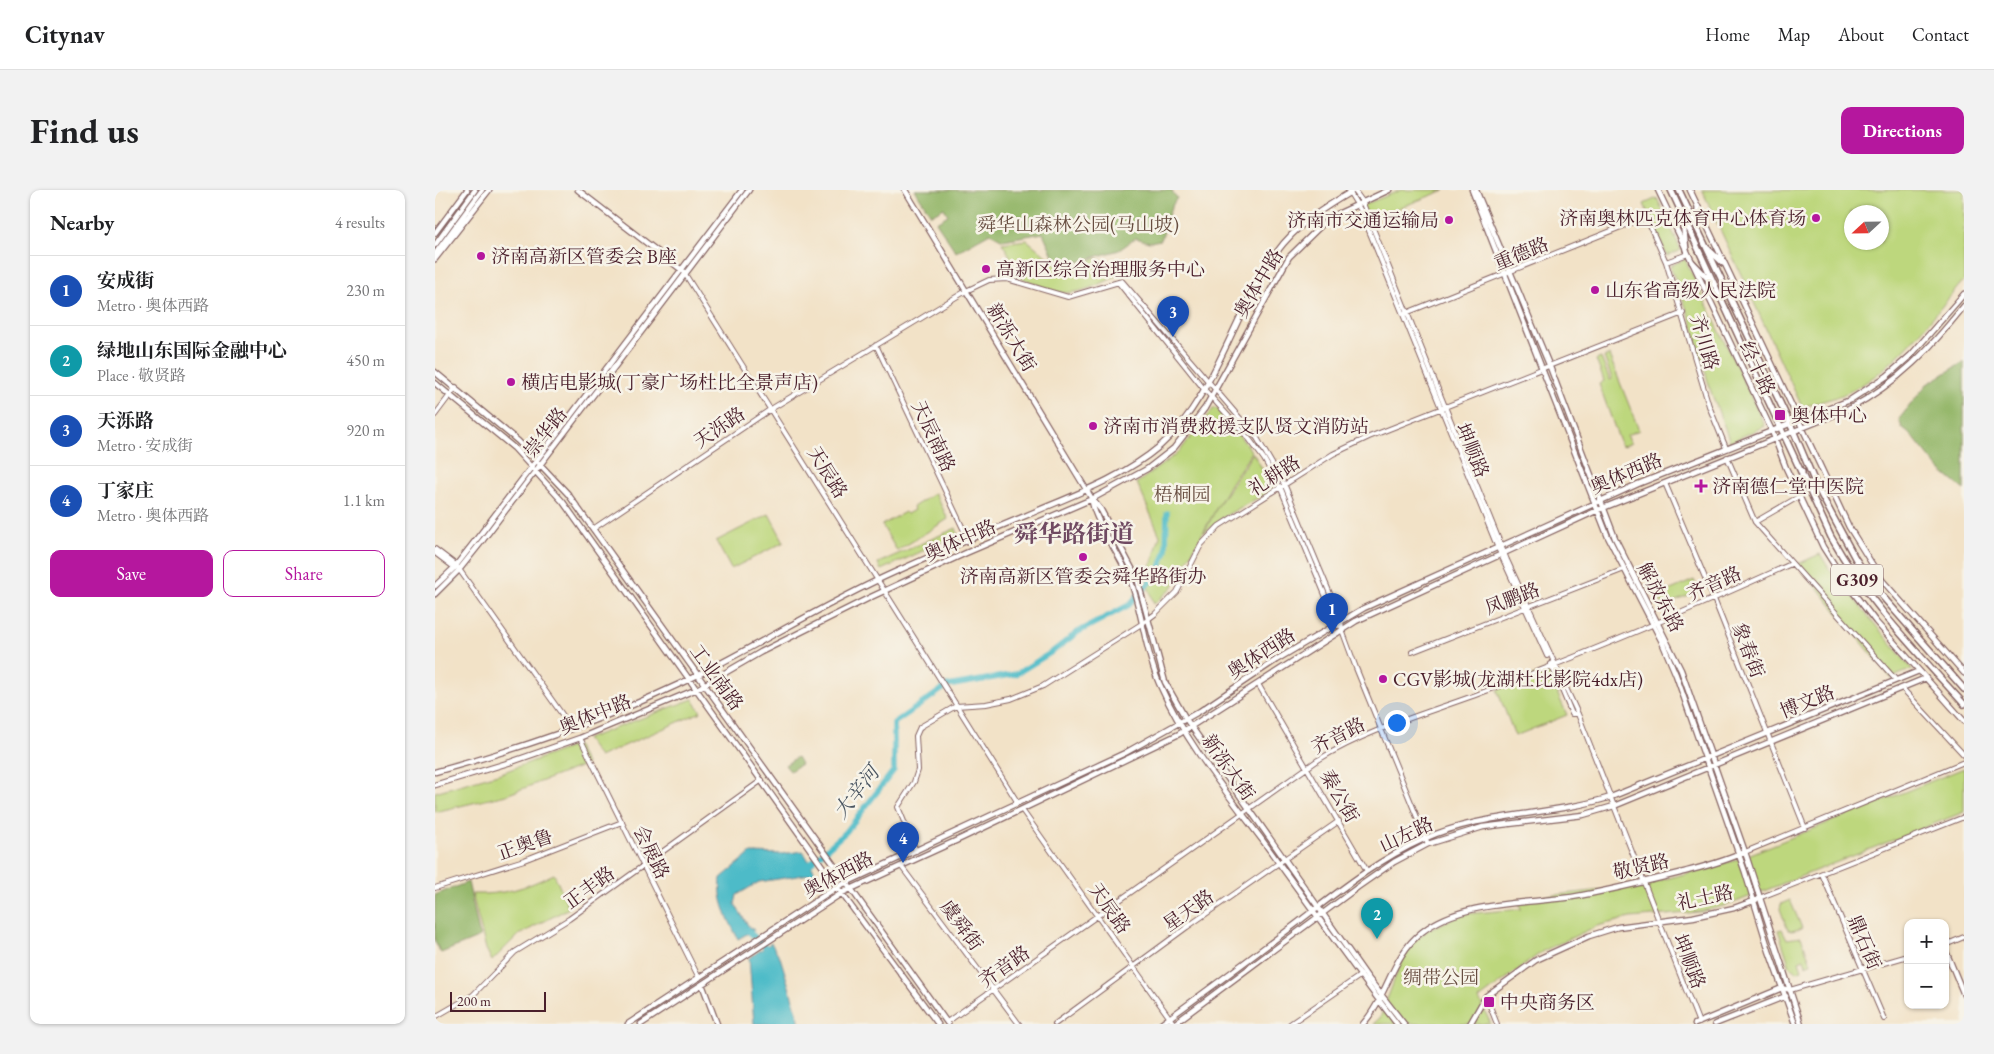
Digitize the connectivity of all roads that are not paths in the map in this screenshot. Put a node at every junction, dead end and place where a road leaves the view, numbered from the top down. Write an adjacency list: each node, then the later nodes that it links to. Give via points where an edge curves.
1 (467, 190): 22 (main road)
2 (475, 190): 23 (main road)
3 (482, 190): 26 (main road)
4 (489, 190): 27 (main road)
5 (578, 190): 31 (main road, 天辰路)
6 (742, 190): 31 (main road, 崇华路)
7 (749, 190): 31 (main road, 崇华路)
8 (905, 190): 35 (main road, 新泺大街)
9 (1389, 190): 17 (main road, 奥体中路)
10 (1472, 190): 32 (main road, 解放东路)
11 (1477, 190): 32 (main road, 解放东路)
12 (1658, 190): 25 (main road, 经十路)
13 (1671, 190): 19 (highway, 经十路 / G309)
14 (1679, 190): 21 (highway, 经十路 / G309)
15 (1690, 190): 18 (main road, 经十路)
16 (1352, 191): 17 (street, 坤顺路); 44 (main road, 奥体中路, via 1306,222 1277,251)
17 (1360, 202): 38 (street, 坤顺路); 48 (main road, 奥体中路, via 1329,218 1289,257); 51 (street, 坤顺路)
18 (1698, 207): 21 (highway); 30 (main road, 经十路)
19 (1683, 216): 25 (highway); 34 (highway, 经十路 / G309)
20 (1645, 217): 28 (street, 齐川路); 32 (street, 重德路)
21 (1697, 230): 24 (highway, 经十路 / G309)
22 (435, 233)
23 (435, 244)
24 (1705, 246): 30 (highway); 55 (highway, 经十路 / G309)
25 (1687, 252): 28 (street); 29 (main road, 经十路)
26 (435, 254)
27 (435, 259)
28 (1666, 262): 39 (street, 齐川路)
29 (1692, 262): 34 (highway); 59 (main road, 经十路)
30 (1723, 263): 54 (main road, 经十路)
31 (684, 272): 52 (street, 天辰路); 64 (main road, 崇华路)
32 (1507, 274): 38 (street, 重德路); 41 (main road, 解放东路); 42 (main road, 解放东路)
33 (1120, 282): 35 (street, 天泺路, via 1068,297 1007,279 989,280); 44 (street); 47 (street)
34 (1717, 288): 56 (highway, 经十路 / G309)
35 (966, 291): 40 (street, 天泺路); 69 (main road, 新泺大街)
36 (1964, 294): 54 (main road, 奥体西路, via 1911,355 1887,376 1850,400)
37 (1964, 306): 57 (main road, 奥体西路, via 1917,360 1885,388 1849,408)
38 (1406, 313): 51 (street, 坤顺路)
39 (1683, 313): 41 (street, 礼耕路); 62 (street, 齐川路, via 1709,406)
40 (876, 345): 52 (street, 天泺路); 78 (street, 天辰南路)
41 (1550, 367): 42 (street, 礼耕路); 72 (main road, 解放东路)
42 (1543, 369): 51 (street, 礼耕路); 73 (main road, 解放东路)
43 (435, 372): 46 (main road, 工业南路)
44 (1207, 381): 47 (main road, 奥体中路); 48 (street)
45 (435, 384): 49 (main road, 工业南路)
46 (456, 387): 49 (street); 64 (main road, 工业南路)
47 (1204, 388): 50 (street); 69 (main road, 奥体中路, via 1162,444 1122,472)
48 (1215, 390): 50 (main road, 奥体中路); 68 (street, via 1257,438)
49 (450, 395): 53 (street); 65 (main road, 工业南路, via 515,448)
50 (1211, 396): 68 (street, via 1250,440); 71 (main road, 奥体中路, via 1174,448 1147,469)
51 (1443, 408): 68 (street, 礼耕路, via 1333,454); 79 (street, 坤顺路)
52 (771, 409): 77 (street, 天泺路); 87 (street, 天辰路)
53 (435, 415)
54 (1798, 419): 55 (main road, 奥体西路); 57 (main road, 经十路)
55 (1790, 423): 56 (main road, 奥体西路); 58 (highway, 经十路 / G309)
56 (1782, 426): 59 (main road, 奥体西路); 60 (highway, G309)
57 (1802, 427): 58 (main road, 奥体西路); 102 (main road, 经十路, via 1869,562)
58 (1793, 430): 60 (main road, 奥体西路); 111 (highway, 经十路 / G309, via 1816,484 1855,558 1875,588)
59 (1772, 431): 61 (main road, 经十路); 62 (main road, 奥体西路)
60 (1785, 433): 61 (main road, 奥体西路); 66 (highway, G309)
61 (1774, 438): 63 (main road, 奥体西路); 70 (main road, 经十路)
62 (1726, 448): 72 (main road, 奥体西路)
63 (1727, 457): 67 (main road, 奥体西路); 76 (street)
64 (538, 461): 65 (main road, 崇华路); 77 (main road, 工业南路, via 569,494)
65 (532, 468): 84 (main road, 崇华路); 85 (main road, 崇华路); 104 (main road, 工业南路, via 563,502)
66 (1802, 471): 70 (highway); 112 (highway, G309, via 1831,537 1867,594)
67 (1665, 483): 74 (main road, 奥体西路); 91 (street, 象春街)
68 (1283, 487): 93 (street, 礼耕路, via 1230,518 1205,539 1177,592); 94 (street); 96 (street)
69 (1087, 490): 71 (main road, 新泺大街); 78 (main road, 奥体中路)
70 (1799, 496): 76 (street); 101 (main road, 经十路, via 1823,546 1846,583)
71 (1092, 500): 89 (main road, 奥体中路); 93 (main road, 新泺大街, via 1101,510 1138,581); 95 (main road, 新泺大街, via 1093,512 1120,556)
72 (1601, 500): 73 (main road, 奥体西路); 74 (main road, 解放东路)
73 (1595, 502): 75 (main road, 解放东路); 79 (main road, 奥体西路)
74 (1603, 508): 75 (main road, 奥体西路); 97 (main road, 解放东路)
75 (1598, 510): 82 (main road, 奥体西路); 86 (main road, 解放东路)
76 (1755, 522): 83 (street)
77 (593, 529): 103 (main road, 工业南路)
78 (968, 539): 87 (main road, 奥体中路)
79 (1499, 545): 82 (street, 坤顺路); 94 (main road, 奥体西路)
80 (435, 549): 84 (street)
81 (435, 553): 84 (street)
82 (1503, 553): 92 (street, 坤顺路); 98 (main road, 奥体西路)
83 (1791, 564): 91 (street, 齐音路); 106 (street)
84 (455, 566): 85 (street); 88 (main road, 崇华路)
85 (459, 570): 90 (main road, 崇华路); 118 (street)
86 (1623, 570): 92 (street, 凤鹏路); 97 (main road, 解放东路)
87 (877, 580): 89 (street, 天辰路); 103 (main road, 奥体中路)
88 (435, 586)
89 (883, 591): 107 (main road, 奥体中路); 113 (street, 天辰路)
90 (435, 594)
91 (1714, 599): 97 (street, 齐音路); 121 (street, 象春街)
92 (1527, 607): 99 (street, 凤鹏路); 100 (street, 坤顺路)
93 (1149, 619): 95 (street, 礼耕路); 114 (main road, 新泺大街, via 1165,682)
94 (1341, 620): 96 (main road, 奥体西路); 98 (street)
95 (1143, 623): 113 (street, 礼耕路, via 1039,687 1003,700); 116 (main road, 新泺大街, via 1159,683)
96 (1335, 623): 98 (street); 114 (main road, 奥体西路)
97 (1655, 623): 100 (street, 齐音路); 124 (main road, 解放东路, via 1681,670); 126 (main road, 解放东路)
98 (1342, 630): 108 (main road, 奥体西路); 120 (street)
99 (1412, 652)
100 (1553, 664): 120 (street, 齐音路); 136 (street, 坤顺路, via 1559,669)
101 (1919, 670): 105 (main road, 经十路); 106 (main road, 博文路)
102 (1964, 673)
103 (697, 675): 104 (main road, 奥体中路); 107 (main road, 工业南路)
104 (690, 678): 110 (main road, 工业南路); 118 (main road, 奥体中路)
105 (1926, 678): 109 (main road, 博文路); 115 (main road, 经十路)
106 (1895, 680): 121 (main road, 博文路)
107 (704, 684): 110 (main road, 奥体中路); 158 (main road, 工业南路)
108 (1258, 684): 117 (main road, 奥体西路); 130 (street, 秦公街)
109 (1902, 688): 123 (main road, 博文路); 125 (street)
110 (697, 689): 122 (main road, 奥体中路); 134 (main road, 工业南路)
111 (1964, 689)
112 (1964, 704)
113 (957, 706): 137 (street, 天辰路); 148 (street, via 919,727 916,736 918,770 898,807)
114 (1186, 719): 116 (main road, 奥体西路); 117 (main road, 新泺大街)
115 (1964, 721)
116 (1180, 722): 119 (main road, 新泺大街); 137 (main road, 奥体西路, via 1125,752)
117 (1191, 726): 119 (main road, 奥体西路); 140 (main road, 新泺大街)
118 (571, 727): 128 (main road, 奥体中路, via 508,752)
119 (1185, 730): 139 (main road, 奥体西路); 141 (main road, 新泺大街)
120 (1381, 730): 130 (street, 齐音路, via 1347,742); 146 (street)
121 (1767, 733): 123 (street, 象春街); 124 (main road, 博文路)
122 (580, 738): 133 (main road, 奥体中路); 144 (street, 会展路)
123 (1771, 743): 129 (main road, 博文路); 145 (street, 象春街)
124 (1711, 756): 126 (main road, 博文路); 129 (main road, 解放东路)
125 (1964, 756)
126 (1705, 758): 131 (main road, 解放东路); 136 (main road, 山左路)
127 (1964, 762): 145 (street, 敬贤路)
128 (464, 764): 132 (main road, 奥体中路); 133 (main road)
129 (1715, 766): 131 (main road, 博文路); 149 (main road, 解放东路)
130 (1307, 768): 140 (street, 齐音路); 143 (street, 秦公街)
131 (1709, 768): 138 (main road, 山左路); 150 (main road, 解放东路)
132 (435, 772)
133 (467, 775): 135 (main road, 奥体中路)
134 (762, 780): 153 (street, 正丰路); 159 (main road, 工业南路)
135 (435, 784)
136 (1611, 797): 138 (street, 坤顺路); 146 (main road, 山左路, via 1581,806 1480,820)
137 (1018, 802): 148 (main road, 奥体西路)
138 (1615, 806): 147 (main road, 山左路, via 1583,815 1483,827); 157 (street, 坤顺路)
139 (1022, 810): 154 (main road, 奥体西路); 168 (street, 天辰路)
140 (1249, 810): 141 (street, 齐音路); 151 (main road, 新泺大街)
141 (1243, 814): 152 (main road, 新泺大街); 168 (street, 齐音路)
142 (1964, 817): 156 (street, 礼士路)
143 (1339, 821): 151 (street, 星天路); 155 (street, 秦公街)
144 (622, 822): 153 (street, 会展路); 160 (street, 正奥鲁, via 524,860)
145 (1805, 828): 149 (street, 敬贤路)
146 (1426, 838): 147 (street); 155 (main road, 山左路)
147 (1428, 844): 167 (main road, 山左路, via 1394,862)
148 (916, 851): 158 (main road, 奥体西路)
149 (1745, 852): 150 (main road, 敬贤路); 163 (main road, 解放东路)
150 (1739, 855): 157 (main road, 敬贤路); 164 (main road, 解放东路)
151 (1285, 859): 152 (street, 星天路); 165 (main road, 新泺大街)
152 (1279, 864): 166 (main road, 新泺大街); 174 (street, 星天路)
153 (642, 865): 177 (street, 会展路); 187 (street, 正丰路, via 515,952 473,995)
154 (901, 866): 161 (main road, 奥体西路); 180 (street, 虞舜街)
155 (1367, 871): 165 (main road, 山左路)
156 (1822, 874): 163 (street, 礼士路); 175 (street, 鼎石街)
157 (1644, 882): 169 (street, 坤顺路); 182 (main road, 敬贤路, via 1454,913 1421,932 1403,953)
158 (847, 884): 159 (main road, 奥体西路); 161 (main road, 工业南路)
159 (837, 887): 162 (main road, 工业南路); 177 (main road, 奥体西路)
160 (435, 888)
161 (852, 889): 162 (main road, 奥体西路); 190 (main road, 工业南路)
162 (842, 893): 178 (main road, 奥体西路); 195 (main road, 工业南路)
163 (1759, 898): 164 (main road, 礼士路); 181 (main road, 解放东路)
164 (1754, 900): 169 (main road, 礼士路, via 1734,908); 179 (main road, 解放东路)
165 (1319, 906): 166 (main road, 山左路); 167 (main road, 新泺大街)
166 (1314, 910): 167 (main road, 新泺大街); 188 (main road, 山左路)
167 (1321, 915): 176 (main road, 新泺大街); 182 (main road, 新泺大街); 199 (main road, 山左路)
168 (1097, 916): 174 (street, 天辰路); 180 (street, 齐音路)
169 (1659, 921): 183 (main road, 礼士路, via 1617,927 1589,936 1536,960); 191 (street, 坤顺路)
170 (1964, 937): 171 (street)
171 (1949, 943)
172 (1904, 957): 175 (street)
173 (1949, 959): 184 (main road)
174 (1133, 967): 188 (street, 天辰路); 197 (street, 星天路)
175 (1861, 969): 181 (street); 189 (street, 鼎石街)
176 (1361, 975): 186 (main road, 新泺大街); 200 (street)
177 (699, 978): 192 (main road, 奥体西路)
178 (702, 984): 193 (main road, 奥体西路); 194 (main road)
179 (1782, 988): 181 (street); 185 (main road, 解放东路); 191 (main road)
180 (993, 990): 190 (street, 齐音路); 196 (street, 虞舜街)
181 (1790, 990): 185 (main road); 208 (main road, 解放东路)
182 (1381, 995): 186 (main road, 敬贤路); 203 (main road, 新泺大街)
183 (1486, 996): 204 (main road, 礼士路); 205 (street)
184 (1964, 996)
185 (1785, 997): 206 (main road); 207 (main road, 解放东路)
186 (1380, 1001): 201 (main road, 敬贤路); 202 (main road, 新泺大街)
187 (435, 1018)
188 (1170, 1018): 198 (main road, 山左路); 199 (street, 天辰路)
189 (1884, 1019)
190 (948, 1023)
191 (1697, 1023)
192 (628, 1024)
193 (641, 1024)
194 (717, 1024)
195 (938, 1024)
196 (1019, 1024)
197 (1055, 1024)
198 (1161, 1024)
199 (1174, 1024)
200 (1290, 1024)
201 (1363, 1024)
202 (1397, 1024)
203 (1404, 1024)
204 (1470, 1024)
205 (1497, 1024)
206 (1715, 1024)
207 (1795, 1024)
208 (1801, 1024)

